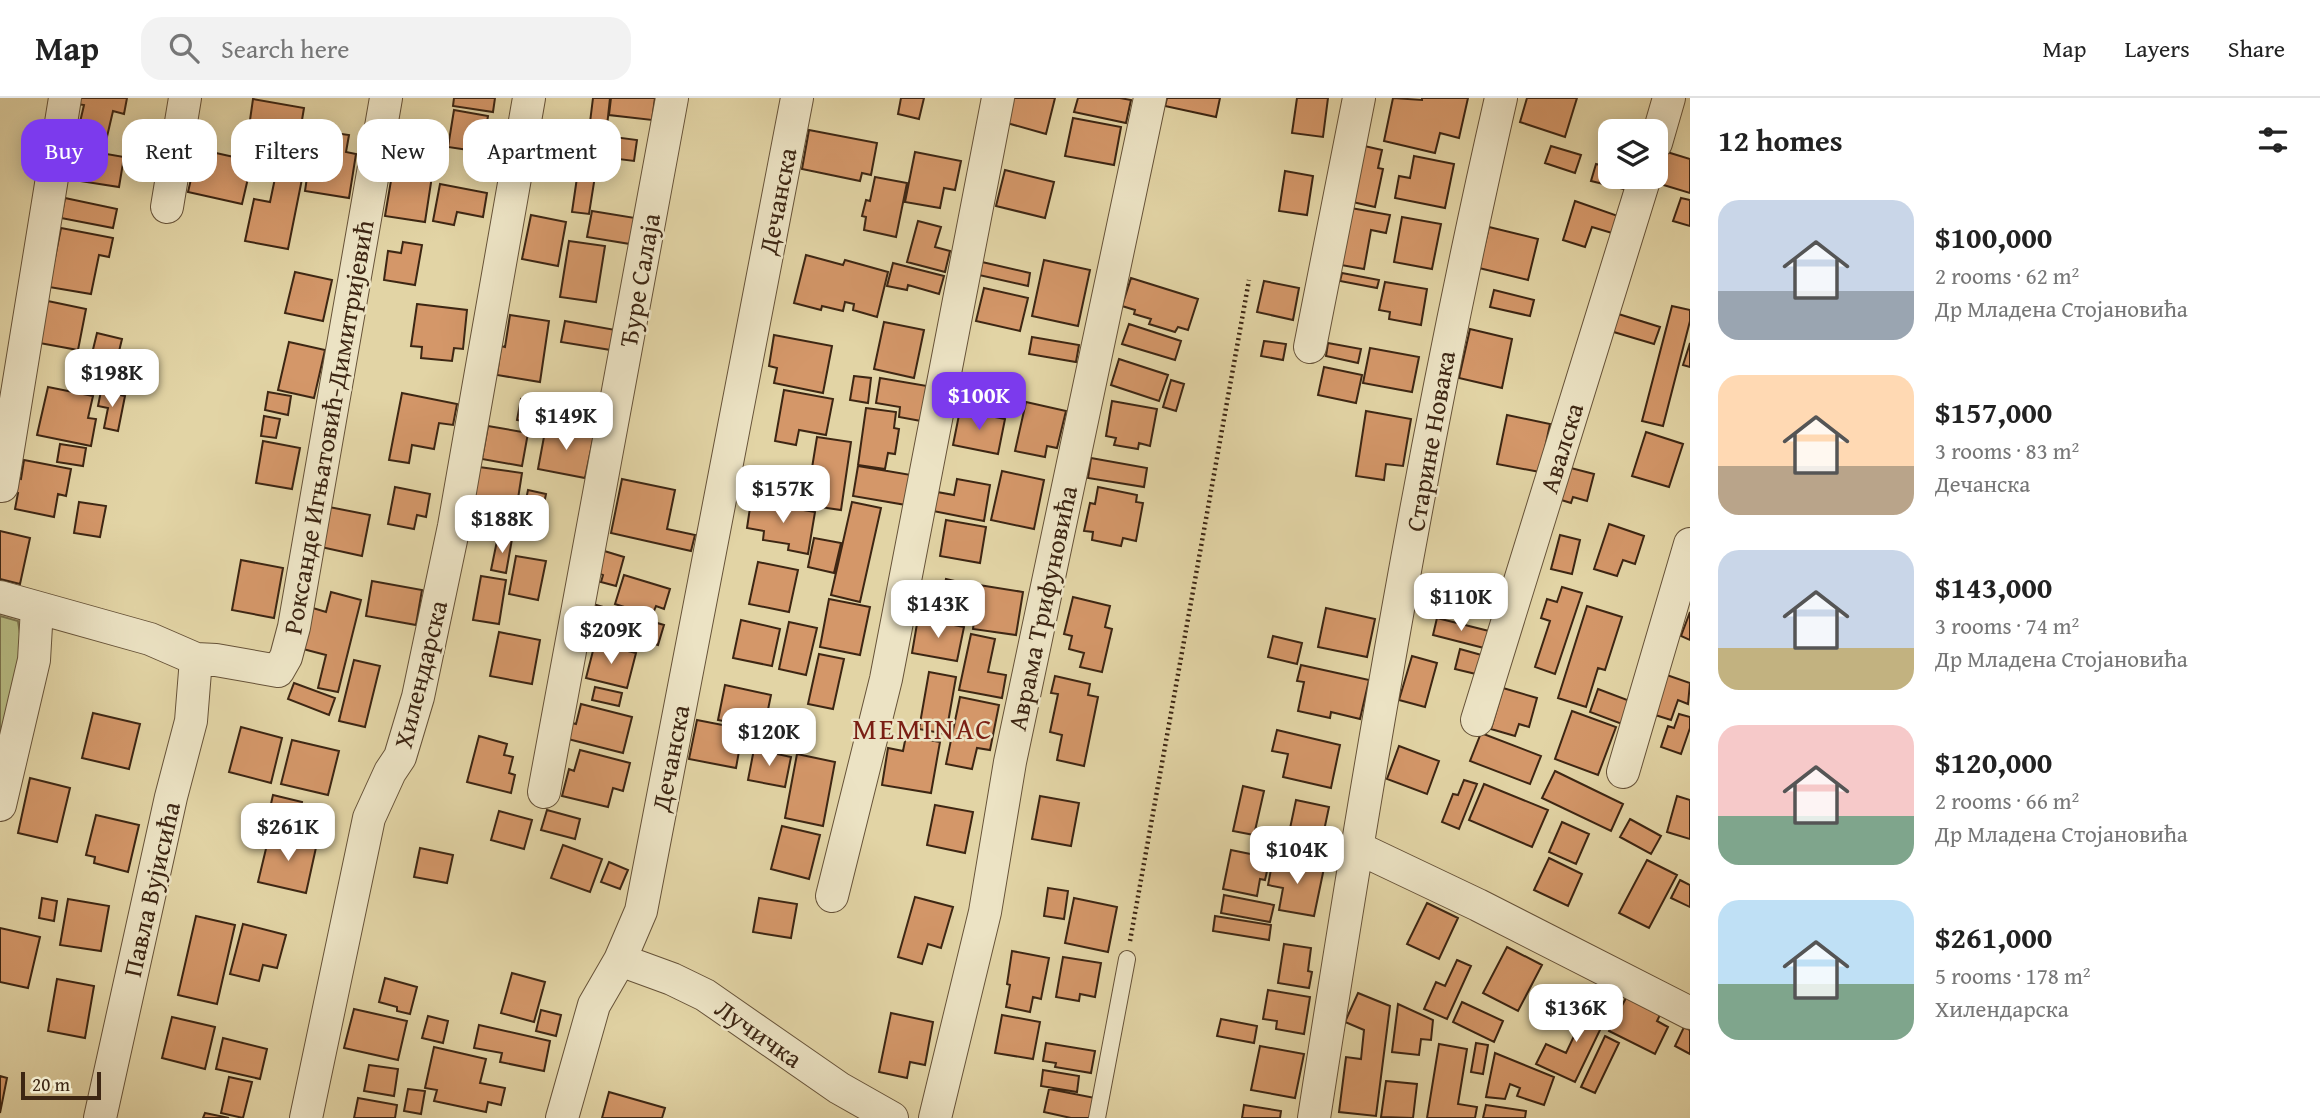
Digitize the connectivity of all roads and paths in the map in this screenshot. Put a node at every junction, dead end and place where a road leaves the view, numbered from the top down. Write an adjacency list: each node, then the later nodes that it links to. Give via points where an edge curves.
1 (65, 98): 17 (street)
2 (185, 98): 14 (street)
3 (386, 98): 21 (street, Роксанде Игњатовић-Димитријевић, via 286,657 278,671)
4 (528, 98): 32 (street, Хилендарска, via 457,513 418,697 400,757 369,818)
5 (672, 98): 24 (street, Ђуре Салаја)
6 (797, 98): 29 (street, Дечанска, via 641,911)
7 (998, 98): 27 (street, via 886,679)
8 (1150, 98): 35 (street, Аврама Трифуновића, via 1010,762 985,912)
9 (1359, 98): 16 (street)
10 (1501, 98): 26 (street, Старине Новака, via 1461,270)
11 (1669, 98): 12 (street)
12 (1663, 119)
13 (1641, 189): 22 (street, Авалска)
14 (167, 207)
15 (1250, 280): 28 (path)
16 (1310, 347)
17 (2, 486)
18 (1690, 544): 23 (street)
19 (0, 597): 20 (street)
20 (37, 608): 21 (street, via 139,635); 25 (street, via 34,660)
21 (196, 659): 31 (street, Павла Вујисића, via 191,721)
22 (1477, 720)
23 (1623, 772)
24 (544, 792)
25 (0, 805)
26 (1356, 846): 30 (street); 37 (street, Старине Новака)
27 (832, 896)
28 (1127, 959): 36 (lane)
29 (620, 960): 33 (street, Дечанска, via 594,1005); 34 (street, Лучичка, via 705,995 839,1088)
30 (1690, 1013)
31 (100, 1118)
32 (306, 1118)
33 (562, 1118)
34 (892, 1118)
35 (935, 1118)
36 (1097, 1118)
37 (1314, 1118)

